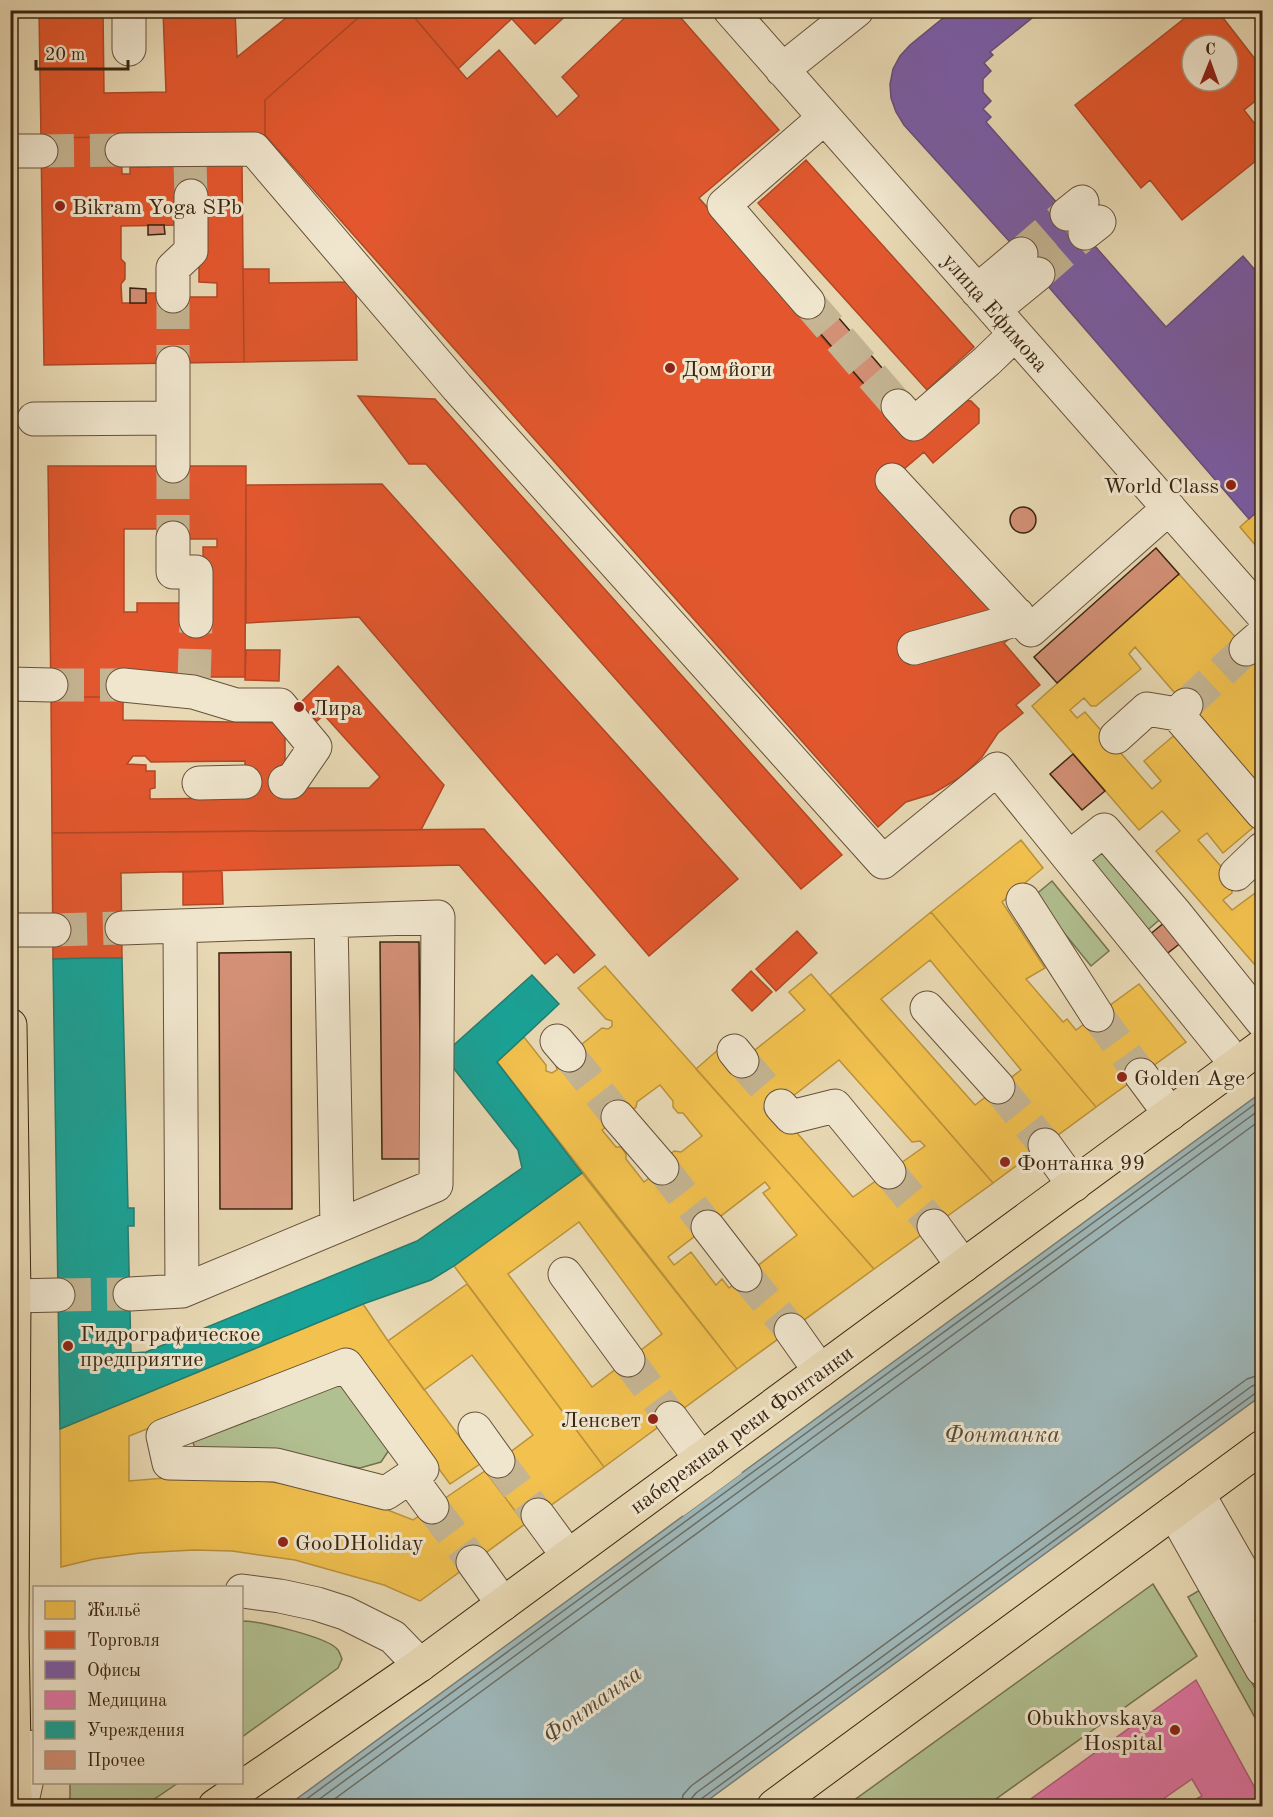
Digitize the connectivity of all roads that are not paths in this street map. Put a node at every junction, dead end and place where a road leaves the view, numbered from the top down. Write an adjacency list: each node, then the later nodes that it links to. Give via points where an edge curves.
1 (129, 10): 4 (street)
2 (730, 10): 5 (street, улица Ефимова)
3 (857, 10): 5 (street)
4 (129, 49)
5 (782, 70): 6 (street, улица Ефимова)
6 (824, 118): 11 (street, via 724,205); 12 (street, улица Ефимова)
7 (122, 150): 34 (street, via 190,155 254,149 457,387 883,862 997,770)
8 (191, 196): 10 (street, via 191,251 173,268)
9 (1029, 264): 12 (street)
10 (173, 296)
11 (808, 302)
12 (996, 312): 14 (street, via 987,361 914,424); 19 (street, улица Ефимова)
13 (173, 363): 15 (street)
14 (898, 406)
15 (173, 418): 16 (street); 17 (street)
16 (34, 419)
17 (173, 466)
18 (892, 480): 21 (street)
19 (1169, 508): 21 (street, via 1031,630); 22 (street, улица Ефимова)
20 (173, 538): 23 (street, via 173,572 196,572)
21 (1017, 614): 24 (street, via 1008,622)
22 (1263, 614)
23 (196, 621)
24 (914, 648)
25 (10, 684): 26 (street)
26 (51, 685)
27 (123, 685): 30 (street, via 193,687 236,705 280,705 315,747 291,782)
28 (1116, 737): 32 (street, via 1147,709 1181,710)
29 (245, 782): 31 (street)
30 (285, 782)
31 (199, 783)
32 (1263, 813)
33 (1263, 849): 35 (street)
34 (1070, 857): 44 (street, via 1104,830); 47 (street)
35 (1236, 874)
36 (1023, 900): 43 (street)
37 (332, 921): 38 (street); 57 (street); 57 (street, via 438,917 436,1185)
38 (180, 927): 39 (street); 63 (street)
39 (122, 928)
40 (10, 930): 41 (street)
41 (54, 930)
42 (927, 1008): 49 (street)
43 (1097, 1015)
44 (1263, 1021)
45 (10, 1025): 66 (main road)
46 (1263, 1046): 47 (main road, набережная реки Фонтанки)
47 (1237, 1065): 51 (main road, набережная реки Фонтанки)
48 (1141, 1075): 51 (street)
49 (998, 1087)
50 (781, 1106): 55 (street, via 791,1117 836,1106)
51 (1170, 1114): 56 (main road, набережная реки Фонтанки)
52 (618, 1117): 54 (street)
53 (1045, 1145): 56 (street)
54 (662, 1168)
55 (889, 1172)
56 (1074, 1185): 60 (main road, набережная реки Фонтанки)
57 (337, 1226): 63 (street)
58 (934, 1226): 60 (street)
59 (708, 1227): 62 (street)
60 (963, 1266): 69 (main road, набережная реки Фонтанки)
61 (565, 1274): 68 (street)
62 (745, 1275)
63 (182, 1291): 64 (street)
64 (130, 1294)
65 (58, 1295): 66 (street)
66 (14, 1296): 87 (main road)
67 (790, 1330): 69 (street)
68 (628, 1360)
69 (820, 1371): 73 (main road, набережная реки Фонтанки)
70 (671, 1418): 73 (street)
71 (475, 1429): 74 (street)
72 (1263, 1447): 76 (main road)
73 (701, 1459): 79 (main road, набережная реки Фонтанки)
74 (498, 1461)
75 (410, 1478): 75 (street, via 422,1469 346,1365 163,1436 169,1462 276,1465 386,1493); 77 (street)
76 (1186, 1503): 83 (street); 85 (street); 90 (main road)
77 (432, 1507)
78 (538, 1515): 79 (street)
79 (568, 1556): 82 (main road, набережная реки Фонтанки)
80 (472, 1562): 82 (street)
81 (243, 1591): 84 (street, via 345,1613 393,1637)
82 (503, 1604): 84 (main road, набережная реки Фонтанки)
83 (1263, 1606)
84 (420, 1665): 89 (main road, набережная реки Фонтанки)
85 (1263, 1669)
86 (33, 1752): 88 (street)
87 (15, 1806)
88 (21, 1806)
89 (215, 1806)
90 (774, 1806)

